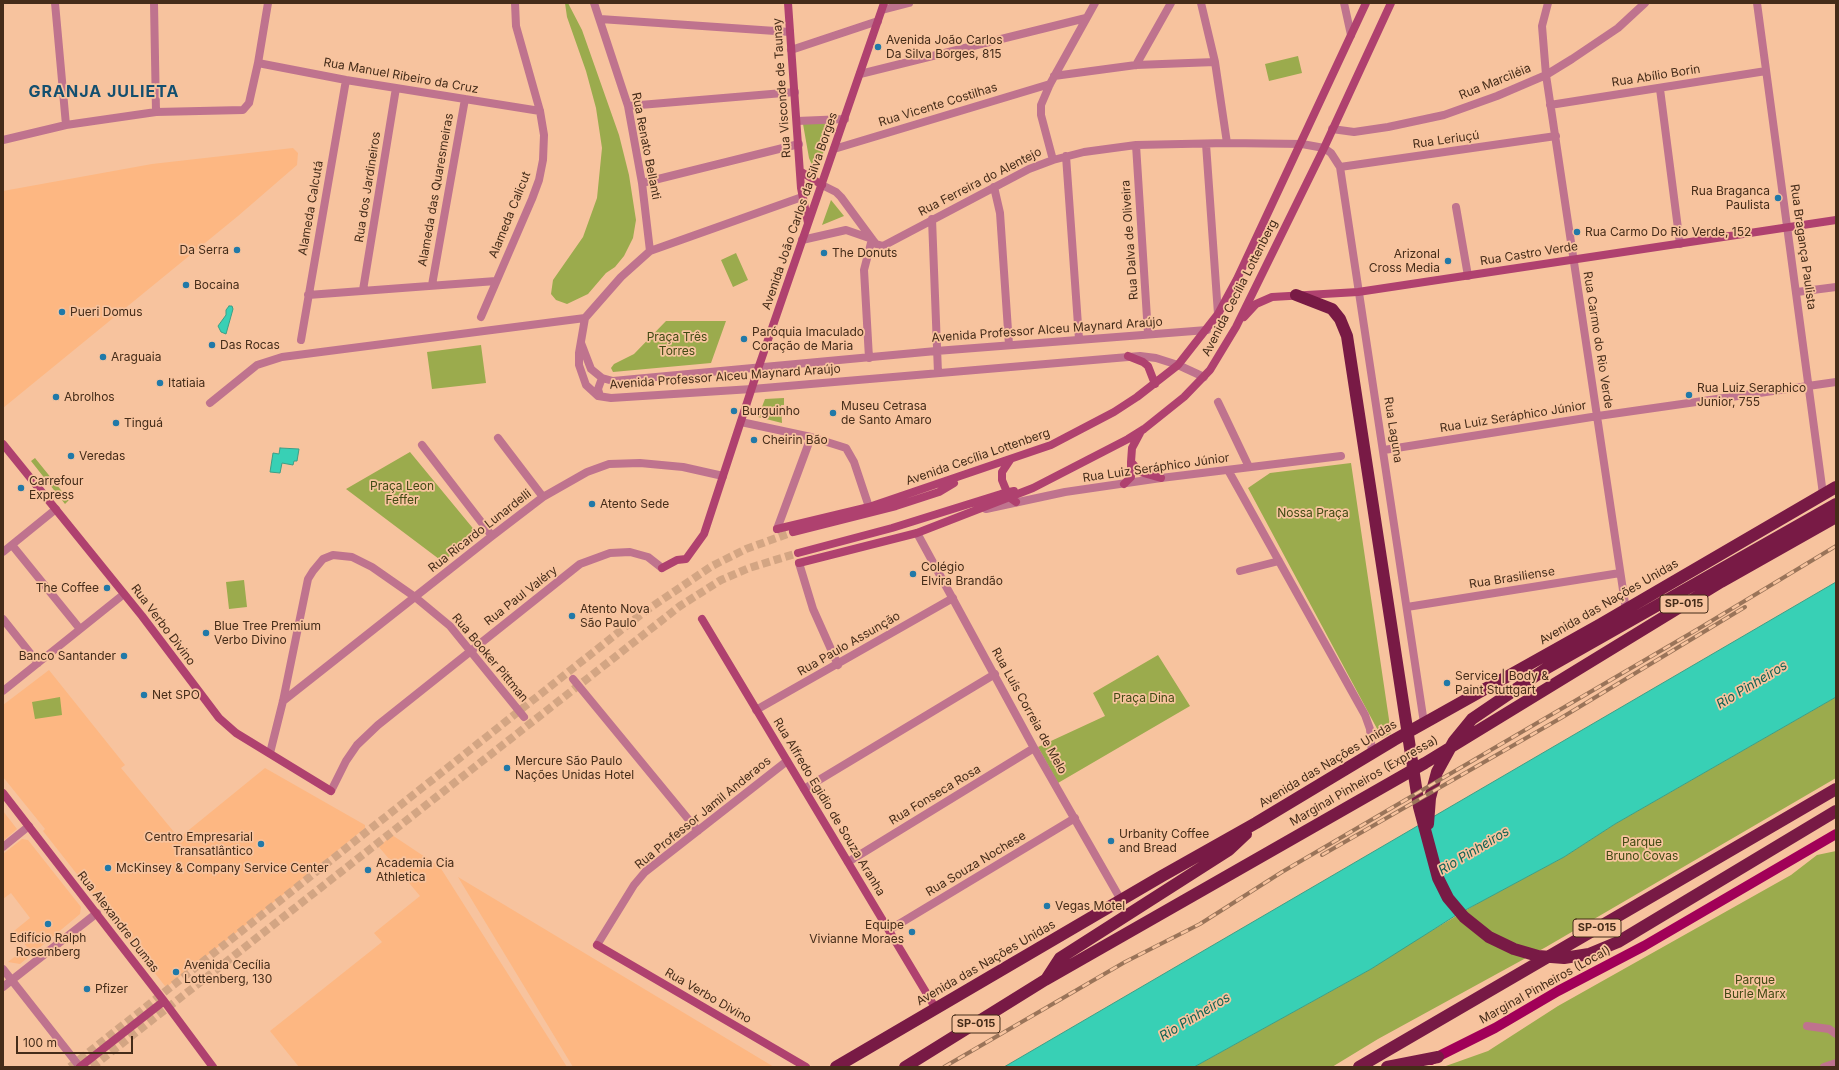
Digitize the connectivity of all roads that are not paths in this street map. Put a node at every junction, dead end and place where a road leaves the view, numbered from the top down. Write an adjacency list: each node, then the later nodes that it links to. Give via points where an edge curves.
1 (55, 3): 43 (street)
2 (154, 3): 40 (street)
3 (268, 3): 25 (street)
4 (515, 3): 39 (street, Alameda Calicut, via 516,26)
5 (594, 3): 19 (street, Rua Renato Bellanti)
6 (788, 3): 21 (street, Rua Visconde de Taunay)
7 (909, 3): 17 (street)
8 (1095, 3): 18 (street)
9 (1171, 3): 26 (street)
10 (1201, 3): 24 (street)
11 (1344, 3): 22 (street)
12 (1366, 3): 22 (street, Avenida Cecília Lottenberg)
13 (1390, 3): 44 (street, Avenida Cecília Lottenberg)
14 (1548, 3): 29 (street, Rua Carmo do Rio Verde, via 1542,26)
15 (1645, 3): 29 (street, Rua Marciléia, via 1597,43)
16 (1757, 3): 27 (street, Rua Bragança Paulista)
17 (883, 6): 20 (street, Avenida João Carlos da Silva Borges)
18 (1086, 18): 28 (street); 30 (street)
19 (600, 19): 21 (street); 38 (street, Rua Renato Bellanti)
20 (878, 21): 23 (street); 28 (street, Avenida João Carlos da Silva Borges)
21 (790, 32): 23 (street, Rua Visconde de Taunay)
22 (1351, 35): 50 (street, Avenida Cecília Lottenberg)
23 (791, 50): 35 (street, Rua Visconde de Taunay)
24 (1214, 62): 26 (street); 49 (street)
25 (258, 63): 31 (street, Rua Manuel Ribeiro da Cruz); 40 (street, via 249,103 239,112)
26 (1136, 65): 30 (street)
27 (1766, 71): 34 (street, Rua Abílio Borin); 67 (street, Rua Bragança Paulista)
28 (860, 74): 41 (street, Avenida João Carlos da Silva Borges)
29 (1546, 75): 37 (street, Rua Carmo do Rio Verde); 44 (street, Rua Marciléia, via 1444,115 1354,132)
30 (1054, 76): 32 (street)
31 (346, 80): 33 (street, Rua Manuel Ribeiro da Cruz); 82 (street, Alameda Calcutá)
32 (1050, 84): 53 (street, Rua Vicente Costilhas); 55 (street, via 1040,110)
33 (396, 88): 36 (street, Rua Manuel Ribeiro da Cruz); 78 (street, Rua dos Jardineiros)
34 (1660, 88): 37 (street, Rua Abílio Borin); 71 (street)
35 (794, 92): 38 (street); 42 (street, Rua Visconde de Taunay)
36 (465, 99): 39 (street, Rua Manuel Ribeiro da Cruz); 76 (street, Alameda das Quaresmeiras)
37 (1550, 105): 45 (street, Rua Carmo do Rio Verde)
38 (628, 106): 58 (street, Rua Renato Bellanti)
39 (540, 111): 75 (street, Alameda Calicut, via 544,135 539,180)
40 (156, 112): 43 (street)
41 (845, 119): 42 (street); 53 (street, Avenida João Carlos da Silva Borges)
42 (797, 122): 47 (street, Rua Visconde de Taunay)
43 (66, 125): 46 (street)
44 (1332, 129): 52 (street, Avenida Cecília Lottenberg)
45 (1556, 136): 56 (street, Rua Leriuçú); 73 (street, Rua Carmo do Rio Verde)
46 (3, 140)
47 (799, 144): 57 (street, Rua Visconde de Taunay); 58 (street)
48 (1206, 144): 49 (street, Rua Ferreira do Alentejo); 51 (street, Rua Ferreira do Alentejo); 83 (street)
49 (1227, 144): 50 (street, Rua Ferreira do Alentejo)
50 (1302, 144): 52 (street, Rua Ferreira do Alentejo); 83 (street, Avenida Cecília Lottenberg)
51 (1136, 145): 54 (street, Rua Ferreira do Alentejo); 88 (street, Rua Dalva de Oliveira)
52 (1324, 148): 56 (street, Rua Laguna, via 1335,157); 86 (street, Avenida Cecília Lottenberg)
53 (834, 149): 59 (street, Avenida João Carlos da Silva Borges)
54 (1066, 156): 55 (street, Rua Ferreira do Alentejo); 89 (street)
55 (1053, 160): 60 (street, Rua Ferreira do Alentejo, via 1029,169)
56 (1340, 167): 79 (street, Rua Laguna)
57 (800, 170): 59 (street, Rua Visconde de Taunay); 61 (street, Rua Visconde de Taunay)
58 (642, 183): 72 (street, Rua Renato Bellanti)
59 (822, 185): 63 (street, via 836,192); 66 (street, Avenida João Carlos da Silva Borges)
60 (994, 188): 64 (street, Rua Ferreira do Alentejo); 92 (street, via 1000,213)
61 (802, 197): 66 (street, Rua Visconde de Taunay); 72 (street)
62 (1456, 207): 74 (street)
63 (857, 217): 68 (street); 69 (street)
64 (932, 219): 69 (street, Rua Ferreira do Alentejo, via 887,245 880,246); 93 (street)
65 (1836, 220): 67 (street, Rua Castro Verde)
66 (808, 224): 70 (street, Avenida João Carlos da Silva Borges)
67 (1788, 227): 71 (street, Rua Castro Verde); 80 (street, Rua Bragança Paulista)
68 (846, 230): 69 (street, Rua Ferreira do Alentejo); 70 (street)
69 (872, 239): 95 (street, via 864,270)
70 (802, 240): 98 (street, Avenida João Carlos da Silva Borges)
71 (1680, 244): 73 (street, Rua Castro Verde)
72 (650, 251): 85 (street, via 621,277)
73 (1573, 259): 74 (street, Rua Castro Verde); 110 (street, Rua Carmo do Rio Verde)
74 (1468, 276): 79 (street, Rua Castro Verde)
75 (496, 281): 76 (street); 84 (street, Alameda Calicut)
76 (432, 285): 78 (street)
77 (1836, 287): 80 (street)
78 (363, 290): 82 (street)
79 (1358, 292): 81 (street, Rua Castro Verde); 117 (street, Rua Laguna)
80 (1797, 292): 105 (street, Rua Bragança Paulista)
81 (1296, 295): 86 (street, Rua Castro Verde, via 1260,301); 179 (highway, via 1332,309 1345,327 1415,780)
82 (308, 296): 90 (street, Alameda Calcutá)
83 (1218, 314): 87 (street, Avenida Cecília Lottenberg)
84 (481, 317)
85 (585, 318): 91 (street); 109 (street, via 282,357 257,366)
86 (1236, 327): 101 (street, Avenida Cecília Lottenberg)
87 (1207, 330): 88 (street, Avenida Professor Alceu Maynard Araújo); 97 (street, Avenida Cecília Lottenberg)
88 (1148, 334): 89 (street, Avenida Professor Alceu Maynard Araújo)
89 (1079, 339): 92 (street, Avenida Professor Alceu Maynard Araújo)
90 (301, 340)
91 (580, 340): 96 (street, Avenida Professor Alceu Maynard Araújo); 99 (street, Avenida Professor Alceu Maynard Araújo)
92 (1009, 345): 93 (street, Avenida Professor Alceu Maynard Araújo)
93 (936, 351): 95 (street, Avenida Professor Alceu Maynard Araújo); 100 (street)
94 (1128, 356): 97 (street, Avenida Professor Alceu Maynard Araújo, via 1147,356); 100 (street, Avenida Professor Alceu Maynard Araújo); 104 (street, via 1148,366)
95 (869, 358): 98 (street, Avenida Professor Alceu Maynard Araújo)
96 (589, 365): 99 (street); 102 (street, Avenida Professor Alceu Maynard Araújo, via 596,375)
97 (1178, 365): 101 (street, Avenida Professor Alceu Maynard Araújo); 104 (street, Avenida Cecília Lottenberg)
98 (759, 366): 102 (street, Avenida Professor Alceu Maynard Araújo, via 613,381); 106 (street, Avenida João Carlos da Silva Borges)
99 (581, 369): 107 (street, Avenida Professor Alceu Maynard Araújo, via 586,385)
100 (938, 373): 106 (street, Avenida Professor Alceu Maynard Araújo)
101 (1204, 377): 112 (street, Avenida Cecília Lottenberg, via 1184,397)
102 (602, 378): 107 (street, via 598,389)
103 (1836, 382): 105 (street, Rua Luiz Seráphico Júnior)
104 (1155, 384): 119 (street, Avenida Cecília Lottenberg, via 1120,409 1087,427 1058,442)
105 (1809, 386): 110 (street, Rua Luiz Seráphico Júnior); 128 (street, Rua Bragança Paulista)
106 (752, 389): 107 (street, Avenida Professor Alceu Maynard Araújo, via 611,398); 111 (street, Avenida João Carlos da Silva Borges)
107 (600, 396)
108 (1218, 402): 121 (street)
109 (210, 403)
110 (1598, 416): 117 (street, Rua Luiz Seráphico Júnior); 144 (street, Rua Carmo do Rio Verde)
111 (741, 422): 113 (street); 124 (street, Avenida João Carlos da Silva Borges)
112 (1144, 429): 120 (street, via 1134,441); 130 (street, Avenida Cecília Lottenberg, via 1033,488)
113 (811, 437): 132 (street, via 846,448 854,462); 132 (street, Avenida Cecília Lottenberg, via 777,529)
114 (498, 438): 129 (street)
115 (3, 444): 133 (street, Rua Verbo Divino)
116 (422, 445): 137 (street)
117 (1384, 450): 148 (street, Rua Laguna)
118 (1341, 456): 121 (street, Rua Luiz Seráphico Júnior)
119 (1011, 459): 123 (street, Avenida Cecília Lottenberg); 130 (street, via 1002,472)
120 (1131, 462): 125 (street, via 1140,472); 126 (street, via 1131,477)
121 (1249, 467): 122 (street, Rua Luiz Seráphico Júnior)
122 (1228, 470): 125 (street, Rua Luiz Seráphico Júnior); 141 (street)
123 (970, 474): 132 (street, Avenida Cecília Lottenberg); 135 (street, via 939,492 896,506)
124 (723, 476): 129 (street, Rua Ricardo Lunardelli, via 666,464 609,464 587,472); 142 (street, Avenida João Carlos da Silva Borges, via 704,534 686,559 677,560)
125 (1161, 478): 126 (street, Rua Luiz Seráphico Júnior)
126 (1124, 484): 130 (street, Rua Luiz Seráphico Júnior)
127 (1836, 487): 128 (highway, Avenida das Nações Unidas)
128 (1823, 494): 149 (highway, Avenida das Nações Unidas)
129 (542, 497): 137 (street, Rua Ricardo Lunardelli)
130 (1011, 497): 136 (street); 140 (street)
131 (1836, 504): 179 (highway, via 1547,668 1472,719 1445,754 1433,785 1428,809)
132 (869, 507)
133 (56, 509): 138 (street); 145 (street, Rua Verbo Divino)
134 (1836, 517): 188 (highway, Marginal Pinheiros (Expressa) / SP-015, via 1721,582 1425,763)
135 (793, 532)
136 (917, 533): 147 (street, Rua Luís Correia de Melo); 155 (street, via 799,563 813,609)
137 (492, 536): 146 (street, Rua Ricardo Lunardelli)
138 (12, 545): 139 (street); 152 (street)
139 (3, 552)
140 (798, 553)
141 (1279, 561): 143 (street); 165 (street, via 1366,716)
142 (662, 568): 153 (street, Rua Paul Valéry, via 648,558 630,552 588,560)
143 (1240, 571)
144 (1620, 573): 148 (street, Rua Brasiliense); 149 (street, Rua Carmo do Rio Verde)
145 (124, 594): 152 (street); 164 (street, Rua Verbo Divino, via 219,718 236,733)
146 (415, 596): 153 (street, Rua Booker Pittman, via 450,626); 159 (street, Rua Ricardo Lunardelli); 159 (street, Rua Booker Pittman, via 372,567 352,557 332,555 323,559 313,571 305,591)
147 (953, 598): 155 (street, Rua Paulo Assunção); 156 (street, Rua Luís Correia de Melo)
148 (1407, 607): 162 (street, Rua Laguna)
149 (1626, 610): 162 (highway, Avenida das Nações Unidas)
150 (3, 619): 154 (street)
151 (702, 619): 160 (street, Rua Alfredo Egidio de Souza Aranha)
152 (80, 629): 154 (street)
153 (471, 650): 161 (street, Rua Booker Pittman); 169 (street, Rua Paul Valéry, via 357,745)
154 (38, 663): 158 (street)
155 (838, 664): 160 (street, Rua Paulo Assunção)
156 (995, 674): 163 (street, Rua Luís Correia de Melo); 167 (street)
157 (573, 679): 175 (street)
158 (3, 691)
159 (283, 701): 164 (street, Rua Booker Pittman)
160 (756, 710): 166 (street, Rua Alfredo Egidio de Souza Aranha)
161 (524, 717)
162 (1424, 723): 165 (highway, Avenida das Nações Unidas)
163 (1034, 748): 172 (street, Rua Luís Correia de Melo); 181 (street, Rua Fonseca Rosa)
164 (270, 753): 169 (street, Rua Verbo Divino)
165 (1372, 754): 173 (highway, Avenida das Nações Unidas)
166 (787, 761): 167 (street, Rua Alfredo Egidio de Souza Aranha); 175 (street, Rua Professor Jamil Anderaos)
167 (804, 789): 181 (street, Rua Alfredo Egidio de Souza Aranha)
168 (1836, 789): 201 (highway, SP-015)
169 (331, 791)
170 (3, 794): 174 (street, Rua Alexandre Dumas)
171 (1836, 811): 179 (highway, via 1618,942 1589,954 1564,958 1538,956 1514,950 1489,937 1464,917 1448,898 1438,878)
172 (1075, 818): 182 (street, Rua Luís Correia de Melo); 184 (street, Rua Souza Nochese)
173 (1256, 823): 182 (highway, Avenida das Nações Unidas); 188 (highway, via 1229,850 1060,958)
174 (29, 826): 178 (street); 183 (street, Rua Alexandre Dumas)
175 (698, 831): 185 (street, Rua Professor Jamil Anderaos, via 645,872)
176 (1836, 834): 180 (main road, Marginal Pinheiros (Local))
177 (1836, 842): 180 (main road)
178 (3, 847)
179 (1428, 847)
180 (1811, 847): 194 (main road, Marginal Pinheiros (Local), via 1644,946)
181 (848, 862): 184 (street, Rua Alfredo Egidio de Souza Aranha)
182 (1122, 900): 191 (highway, Avenida das Nações Unidas)
183 (97, 914): 187 (street); 190 (street, Rua Alexandre Dumas)
184 (889, 930): 191 (street, Rua Alfredo Egidio de Souza Aranha)
185 (597, 945): 198 (street, Rua Verbo Divino)
186 (3, 969): 187 (street)
187 (12, 980): 189 (street); 196 (street)
188 (1045, 980): 200 (highway, Marginal Pinheiros (Expressa) / SP-015)
189 (3, 987)
190 (164, 1001): 196 (street); 197 (street, Rua Alexandre Dumas)
191 (936, 1009): 199 (highway, Avenida das Nações Unidas)
192 (1807, 1026): 193 (street, via 1829,1029)
193 (1836, 1034)
194 (1438, 1057): 202 (highway); 203 (main road, Marginal Pinheiros (Local))
195 (1836, 1063): 204 (street)
196 (80, 1067)
197 (213, 1067)
198 (806, 1067)
199 (836, 1067)
200 (905, 1067)
201 (1359, 1067)
202 (1388, 1067)
203 (1408, 1067)
204 (1824, 1067)

